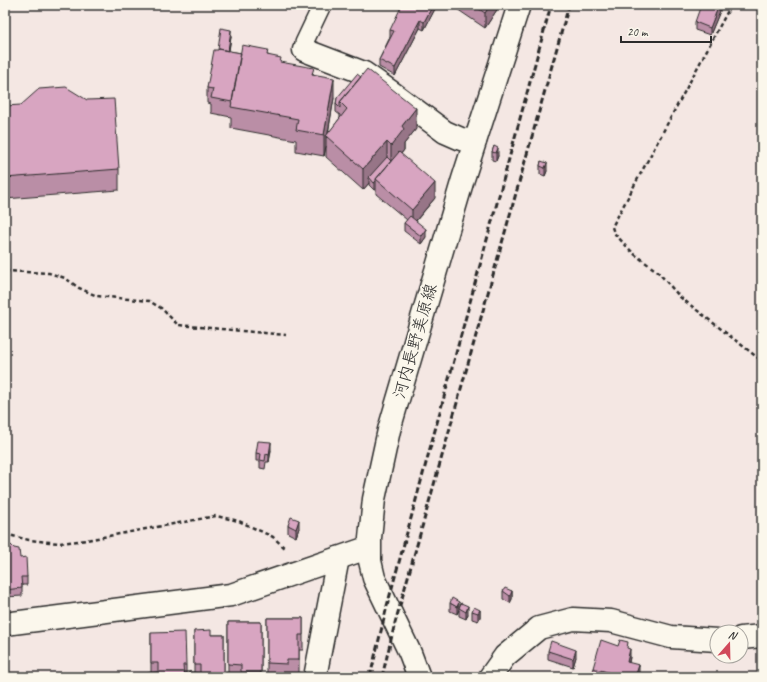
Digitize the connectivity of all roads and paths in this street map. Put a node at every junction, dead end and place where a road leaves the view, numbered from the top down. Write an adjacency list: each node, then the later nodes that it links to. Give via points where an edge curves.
1 (322, 5): 4 (lane, via 304,43)
2 (519, 5): 5 (street, 河内長野美原線)
3 (731, 5): 8 (path, via 612,228 614,233 658,272 680,297)
4 (304, 50): 5 (street, via 364,73 445,132 461,139)
5 (475, 141): 10 (street, 河内長野美原線, via 389,430 374,499)
6 (5, 271): 7 (path, via 49,273 65,278 97,296 149,301 161,308 178,325)
7 (286, 335)
8 (762, 361)
9 (5, 534): 11 (path, via 59,543 216,516 239,521 272,537)
10 (370, 547): 12 (street); 18 (street, 河内長野美原線, via 374,578)
11 (289, 550)
12 (338, 558): 13 (street, via 231,595); 17 (street)
13 (5, 624)
14 (762, 636): 15 (street)
15 (749, 637)
16 (709, 639): 19 (street, via 671,637 611,621 573,619 539,628 505,656)
17 (314, 677)
18 (419, 677)
19 (490, 677)

